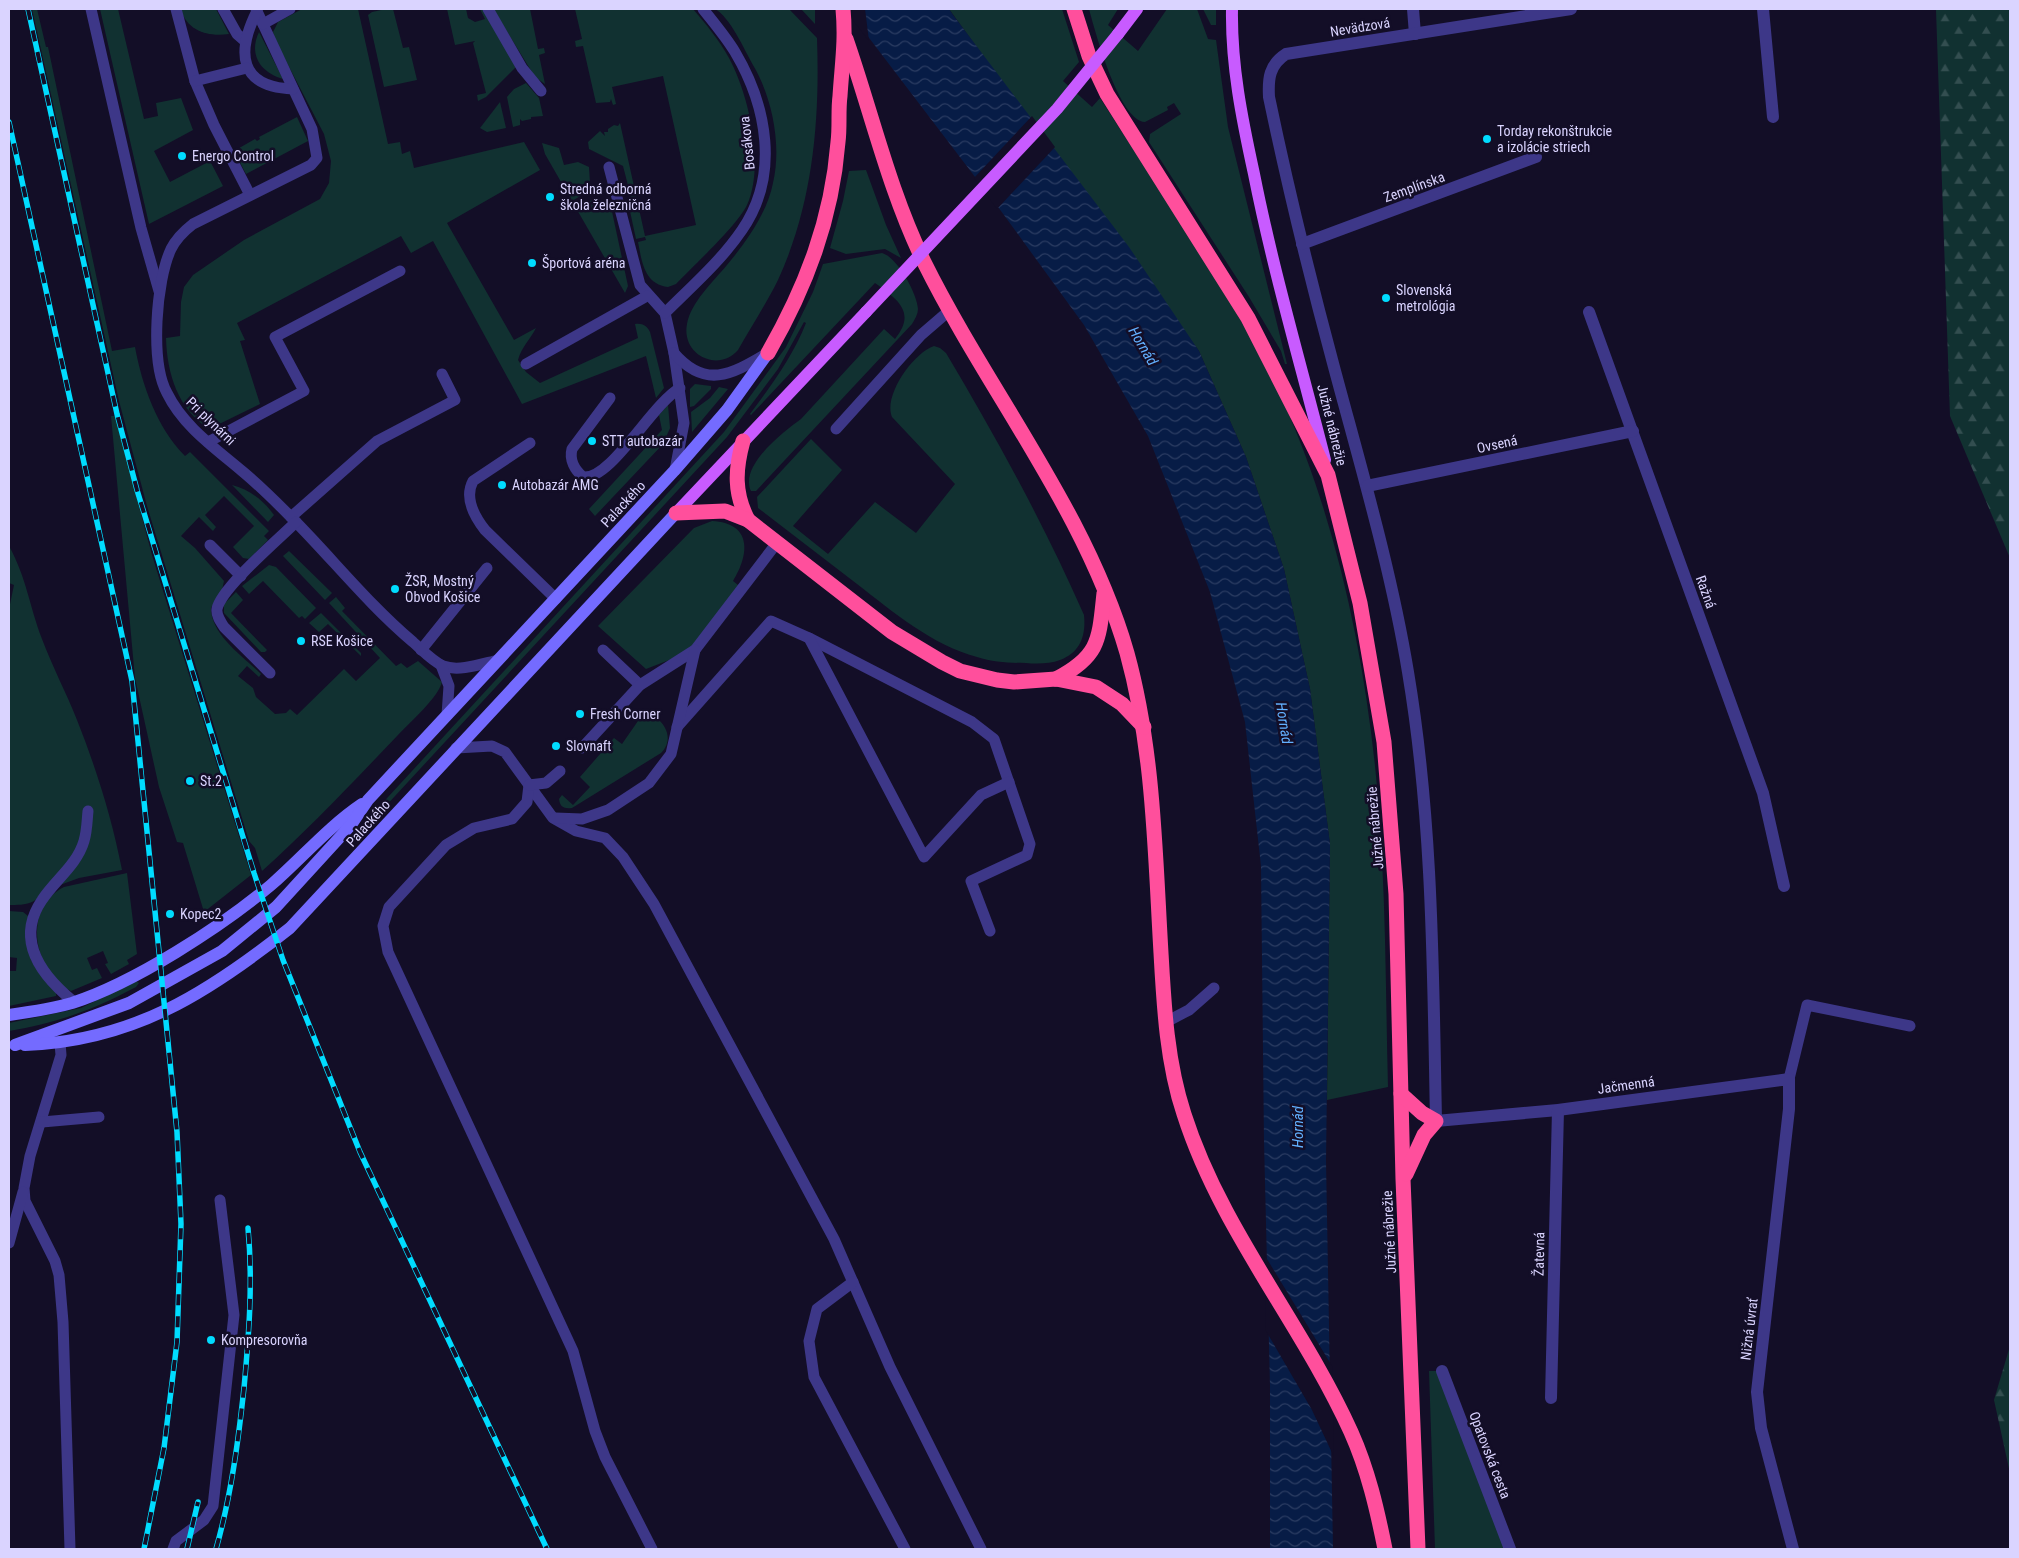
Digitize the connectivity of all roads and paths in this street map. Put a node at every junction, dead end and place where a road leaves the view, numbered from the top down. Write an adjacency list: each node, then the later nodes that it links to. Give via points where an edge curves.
1 (91, 9): 30 (lane, via 141,228)
2 (176, 9): 21 (lane)
3 (223, 9): 18 (lane, via 237,34)
4 (290, 9): 15 (lane)
5 (488, 9): 23 (lane, via 522,68)
6 (704, 9): 34 (lane, Bosákova, via 734,50 755,93 764,133 766,175 759,200 742,230)
7 (843, 9): 17 (highway)
8 (1074, 9): 47 (highway, via 1089,56 1107,94 1248,318)
9 (1136, 9): 43 (main road, bridge, via 1057,109)
10 (1232, 9): 47 (main road, Južné nábrežie, via 1234,57 1243,120 1267,239)
11 (1413, 9): 16 (street)
12 (1571, 9): 16 (street, Nevädzová)
13 (1763, 9): 24 (street)
14 (257, 10): 15 (lane); 18 (lane)
15 (263, 24): 22 (lane)
16 (1415, 34): 19 (street, Nevädzová, via 1294,52)
17 (846, 39): 32 (highway, via 903,217); 36 (highway, via 835,172 817,251 798,298)
18 (245, 41): 20 (lane)
19 (1275, 62): 28 (street, Južné nábrežie, via 1270,74 1269,97)
20 (247, 68): 21 (lane); 22 (lane, via 253,77 265,84)
21 (195, 81): 27 (lane)
22 (293, 90): 27 (lane, Pri plynárni, via 312,129 317,158)
23 (541, 91)
24 (1773, 117)
25 (1536, 157): 28 (street, Zemplínska)
26 (609, 166): 31 (lane, via 636,274)
27 (250, 195): 30 (lane, Pri plynárni, via 186,229 166,263)
28 (1302, 244): 48 (street, Južné nábrežie)
29 (400, 271): 44 (lane, via 275,337 304,391)
30 (161, 295): 44 (lane, Pri plynárni, via 156,333 160,377 173,405)
31 (647, 296): 34 (lane); 37 (lane)
32 (950, 310): 41 (lane, via 921,335); 56 (highway, via 1044,471)
33 (1589, 312): 42 (street, Ražná)
34 (665, 313): 35 (lane)
35 (674, 353): 36 (lane, via 690,368 716,376 735,372); 39 (lane)
36 (768, 353): 46 (street, Palackého, via 727,410)
37 (526, 364)
38 (442, 374): 50 (lane, via 455,400 377,441)
39 (680, 388): 40 (lane, via 669,394 608,466 597,475 583,477 573,465 572,449); 46 (lane, via 684,429)
40 (610, 398)
41 (836, 429)
42 (1633, 431): 48 (street, Ovsená); 78 (street, Ražná, via 1763,793)
43 (743, 441): 49 (main road); 51 (highway, via 738,459 737,491)
44 (208, 442): 50 (lane, Pri plynárni)
45 (530, 442): 57 (lane, via 473,481 469,488 470,499 485,530)
46 (674, 471): 57 (street, Palackého)
47 (1328, 475): 88 (highway, Južné nábrežie, via 1360,602 1384,742 1396,894)
48 (1367, 486): 91 (street, Južné nábrežie, via 1394,598 1420,756 1430,876)
49 (676, 513): 51 (highway, via 725,511); 70 (street, Palackého)
50 (293, 520): 55 (lane); 59 (lane, Pri plynárni, via 382,617)
51 (748, 520): 52 (highway)
52 (776, 544): 61 (lane); 65 (highway, via 892,632 960,671 1014,682)
53 (210, 545): 55 (lane)
54 (487, 568): 59 (lane)
55 (241, 576): 64 (lane, via 222,598 217,608 218,618)
56 (1104, 590): 65 (highway, via 1101,624 1093,651 1077,668); 69 (highway, via 1126,651)
57 (556, 599): 62 (street, Palackého)
58 (809, 638): 68 (lane, via 772,621); 73 (lane, via 972,722 994,739); 73 (lane, via 924,857 981,795)
59 (421, 650): 63 (lane, Pri plynárni)
60 (603, 650): 66 (lane)
61 (695, 650): 66 (lane); 68 (lane)
62 (498, 660): 63 (lane, via 458,668); 67 (street, Palackého)
63 (441, 665): 67 (lane, via 450,686)
64 (270, 673)
65 (1056, 679): 69 (highway, via 1088,684 1108,693)
66 (640, 685): 71 (lane)
67 (446, 715): 75 (street, Palackého)
68 (677, 727): 77 (lane, via 671,754 650,784 608,810 582,819)
69 (1144, 728): 83 (highway, via 1154,824)
70 (456, 748): 74 (lane, via 483,746 500,749 510,757); 85 (street, Palackého, via 314,904 266,947 231,972 158,1014 113,1032)
71 (582, 748)
72 (560, 771): 74 (lane, via 546,784)
73 (1009, 782): 79 (lane, via 1030,844 1027,855 971,881)
74 (529, 785): 77 (lane); 102 (lane, via 527,802 512,819 474,828 446,845 389,907 383,926 388,952 573,1351 595,1431)
75 (368, 800): 81 (street, Palackého, via 344,816 270,886 215,926 135,975); 86 (street, Palackého, via 351,825 282,901 222,951 129,1003)
76 (88, 811): 81 (lane, via 84,842 73,862 41,901 33,924 33,949 40,968)
77 (553, 818): 97 (lane, via 576,831 606,838 654,904 825,1222)
78 (1784, 886)
79 (990, 931)
80 (1214, 988): 83 (lane, via 1189,1010)
81 (74, 1002): 82 (street, Palackého, via 52,1009)
82 (9, 1015)
83 (1166, 1022): 105 (highway, via 1183,1112 1209,1180 1234,1230 1341,1412 1361,1456)
84 (1910, 1026): 87 (lane, via 1807,1005)
85 (60, 1043): 86 (street, Palackého); 92 (lane, via 61,1055)
86 (12, 1046)
87 (1789, 1079): 89 (street, Jačmenná); 108 (street, Nižná úvrať, via 1789,1109 1757,1392 1761,1428)
88 (1401, 1094): 91 (highway); 93 (highway, Južné nábrežie)
89 (1558, 1110): 91 (street, Jačmenná); 99 (street, Žatevná)
90 (99, 1117): 92 (lane)
91 (1436, 1121): 93 (highway, via 1424,1135)
92 (42, 1122): 94 (lane, via 30,1156)
93 (1403, 1179): 106 (highway, Južné nábrežie)
94 (24, 1188): 96 (lane); 100 (lane, via 24,1201 55,1261 58,1275)
95 (220, 1200): 101 (lane, via 234,1315 213,1506 204,1520 176,1541)
96 (9, 1243)
97 (853, 1282): 103 (lane, via 817,1309 809,1341 814,1377); 104 (lane, via 890,1366)
98 (1442, 1371): 107 (street, Opatovská cesta)
99 (1551, 1398)
100 (70, 1549)
101 (173, 1549)
102 (652, 1549)
103 (905, 1549)
104 (981, 1549)
105 (1385, 1549)
106 (1418, 1549)
107 (1510, 1549)
108 (1793, 1549)

